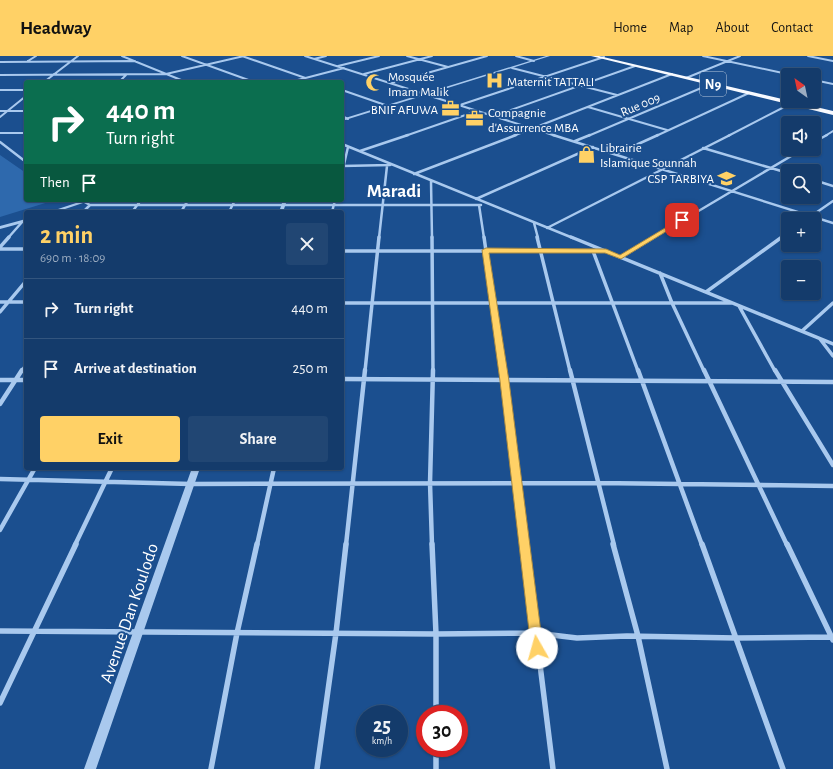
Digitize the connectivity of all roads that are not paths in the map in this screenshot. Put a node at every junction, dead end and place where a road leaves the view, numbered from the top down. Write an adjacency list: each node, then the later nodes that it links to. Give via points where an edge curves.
1 (36, 56): 21 (street)
2 (78, 56): 22 (street)
3 (122, 56): 23 (street)
4 (182, 56): 28 (street)
5 (243, 56): 28 (street); 43 (street)
6 (305, 56): 19 (street)
7 (326, 56): 19 (street)
8 (379, 56): 29 (street)
9 (407, 56): 20 (street)
10 (432, 56): 20 (street)
11 (487, 56): 31 (street)
12 (516, 56): 24 (street)
13 (549, 56): 24 (street)
14 (593, 56): 18 (highway, N9)
15 (703, 56): 25 (street)
16 (740, 56): 25 (street)
17 (808, 56): 26 (street)
18 (602, 57): 30 (highway, N9); 41 (street); 42 (highway, N9)
19 (314, 59): 29 (street)
20 (420, 60): 31 (street); 39 (street)
21 (28, 61): 22 (street); 27 (street)
22 (71, 61): 23 (street); 37 (street)
23 (135, 61): 35 (street)
24 (534, 61): 33 (street)
25 (727, 61): 34 (street); 42 (street)
26 (833, 61)
27 (0, 62)
28 (206, 64): 35 (street); 47 (street)
29 (338, 66): 32 (street)
30 (635, 66): 36 (highway, N9); 54 (street)
31 (449, 67): 52 (street)
32 (344, 68): 39 (street); 43 (street)
33 (512, 68): 41 (street); 59 (street)
34 (781, 73)
35 (166, 74): 38 (street); 46 (street)
36 (672, 74): 42 (highway, N9); 60 (street)
37 (52, 75): 38 (street); 40 (street); 44 (street)
38 (126, 75): 45 (street)
39 (364, 75): 52 (street)
40 (0, 76)
41 (546, 76): 54 (street); 64 (street)
42 (687, 77): 51 (highway, N9)
43 (306, 78): 48 (street); 49 (street)
44 (46, 80)
45 (121, 80)
46 (181, 80)
47 (249, 80)
48 (298, 80)
49 (312, 80)
50 (821, 81): 53 (street)
51 (712, 83): 58 (highway, N9); 62 (highway, N9); 79 (street, Rue 009)
52 (391, 84): 59 (street)
53 (833, 84)
54 (581, 85): 60 (street); 74 (street)
55 (0, 90): 56 (street)
56 (24, 90)
57 (344, 91): 65 (street)
58 (749, 93): 63 (highway, N9); 81 (street)
59 (426, 94): 64 (street); 65 (street)
60 (618, 95): 66 (street)
61 (24, 98): 70 (street)
62 (781, 100)
63 (781, 100)
64 (460, 105): 72 (street)
65 (388, 106): 77 (street)
66 (588, 107): 79 (street); 80 (street)
67 (781, 107): 91 (street)
68 (816, 108): 73 (highway, N9)
69 (0, 111): 70 (street)
70 (8, 111): 71 (street); 75 (street)
71 (24, 111)
72 (477, 111): 74 (street); 92 (street)
73 (833, 112)
74 (494, 116): 80 (street)
75 (0, 117)
76 (344, 117): 77 (street)
77 (348, 118): 78 (street)
78 (344, 119)
79 (628, 119): 81 (street); 86 (street, Rue 009)
80 (532, 128): 86 (street); 102 (street)
81 (668, 130): 93 (street)
82 (833, 131): 85 (street)
83 (0, 133): 84 (street)
84 (24, 133)
85 (821, 138)
86 (574, 141): 90 (street)
87 (0, 142): 95 (street)
88 (344, 145): 89 (street)
89 (348, 147): 92 (street); 96 (street)
90 (593, 147): 93 (street); 107 (street)
91 (703, 148): 99 (street); 100 (street)
92 (359, 151): 97 (street)
93 (616, 154): 100 (street)
94 (791, 156): 99 (street)
95 (24, 160)
96 (344, 162)
97 (390, 165): 98 (street); 102 (street); 118 (street)
98 (344, 166)
99 (771, 168): 101 (street); 106 (street)
100 (661, 169): 106 (street); 138 (street)
101 (781, 171)
102 (414, 174): 103 (street)
103 (431, 181): 107 (street); 119 (street)
104 (821, 182): 105 (street)
105 (833, 186)
106 (731, 191): 131 (street); 149 (street)
107 (476, 199): 121 (street)
108 (833, 201): 132 (street)
109 (80, 202): 125 (street)
110 (90, 202): 116 (street)
111 (139, 202): 116 (street)
112 (187, 202): 117 (street)
113 (234, 202): 122 (street)
114 (284, 202): 123 (street)
115 (335, 202): 124 (street)
116 (137, 205): 117 (street); 126 (street)
117 (185, 205): 122 (street); 127 (street)
118 (383, 205): 119 (street); 124 (street); 142 (street)
119 (432, 205): 120 (street); 143 (street)
120 (479, 205): 121 (street); 144 (street)
121 (490, 205): 135 (street)
122 (232, 206): 123 (street); 128 (street)
123 (283, 206): 124 (street); 129 (street)
124 (334, 206): 130 (street)
125 (57, 210)
126 (133, 210)
127 (182, 210)
128 (230, 210)
129 (282, 210)
130 (333, 210)
131 (798, 212)
132 (817, 212)
133 (821, 219): 136 (street)
134 (24, 220): 137 (street); 140 (street)
135 (534, 223): 138 (street); 146 (street)
136 (833, 223)
137 (0, 228)
138 (547, 228): 148 (street)
139 (781, 238): 152 (street)
140 (0, 248): 141 (street)
141 (24, 249)
142 (378, 250): 143 (street); 145 (street); 156 (street)
143 (432, 250): 144 (street); 157 (street)
144 (486, 250): 146 (street); 158 (street)
145 (344, 251)
146 (541, 251): 147 (street); 163 (street)
147 (593, 251): 148 (street); 159 (street)
148 (606, 251): 149 (street)
149 (621, 257): 150 (street)
150 (660, 273): 152 (street); 160 (street)
151 (24, 283): 154 (street)
152 (706, 292): 161 (street)
153 (0, 302): 154 (street)
154 (8, 302): 155 (street); 166 (street)
155 (24, 302)
156 (372, 303): 157 (street); 162 (street); 173 (street)
157 (431, 303): 158 (street); 177 (street)
158 (492, 303): 163 (street); 178 (street)
159 (613, 303): 160 (street); 163 (street); 180 (street)
160 (672, 303): 161 (street); 181 (street)
161 (733, 303): 165 (street)
162 (344, 304)
163 (554, 304): 179 (street)
164 (833, 304): 167 (street)
165 (739, 306): 167 (street); 182 (street)
166 (0, 312)
167 (802, 331): 168 (street)
168 (820, 338): 169 (street); 170 (street)
169 (833, 344)
170 (833, 356)
171 (24, 368): 175 (street)
172 (344, 379): 173 (street)
173 (365, 379): 177 (street); 193 (street)
174 (0, 380): 175 (street)
175 (16, 380): 176 (street); 184 (street)
176 (24, 380)
177 (433, 380): 178 (street); 194 (street)
178 (504, 381): 179 (street); 198 (street)
179 (572, 381): 180 (street); 195 (street)
180 (641, 381): 181 (street); 199 (street)
181 (709, 381): 182 (street); 200 (street)
182 (781, 382): 183 (street); 185 (street)
183 (833, 382)
184 (0, 404)
185 (833, 465)
186 (34, 470): 190 (street)
187 (111, 470): 192 (street)
188 (195, 470): 196 (street, Avenue Dan Koulodo)
189 (273, 470): 197 (street)
190 (29, 479): 191 (street); 192 (street); 202 (street)
191 (0, 480)
192 (106, 481): 196 (street); 204 (street)
193 (353, 482): 194 (street); 197 (street); 207 (street)
194 (430, 483): 198 (street); 209 (street)
195 (597, 483): 198 (street); 199 (street); 210 (street)
196 (191, 484): 197 (street); 205 (street, Avenue Dan Koulodo)
197 (269, 484): 206 (street)
198 (517, 484): 208 (street)
199 (680, 484): 200 (street); 211 (street)
200 (759, 484): 201 (street); 212 (street)
201 (833, 486)
202 (0, 530)
203 (0, 630): 204 (street)
204 (34, 631): 205 (street); 213 (street)
205 (139, 632): 206 (street); 216 (street, Avenue Dan Koulodo)
206 (237, 633): 207 (street); 217 (street)
207 (336, 633): 209 (street); 218 (street)
208 (535, 633): 209 (street); 210 (street, via 577,638); 220 (street)
209 (436, 634): 214 (street)
210 (638, 636): 211 (street); 221 (street)
211 (736, 638): 212 (street); 222 (street)
212 (832, 638)
213 (0, 703)
214 (436, 705)
215 (436, 757): 219 (street)
216 (90, 769)
217 (211, 769)
218 (317, 769)
219 (436, 769)
220 (553, 769)
221 (667, 769)
222 (783, 769)

